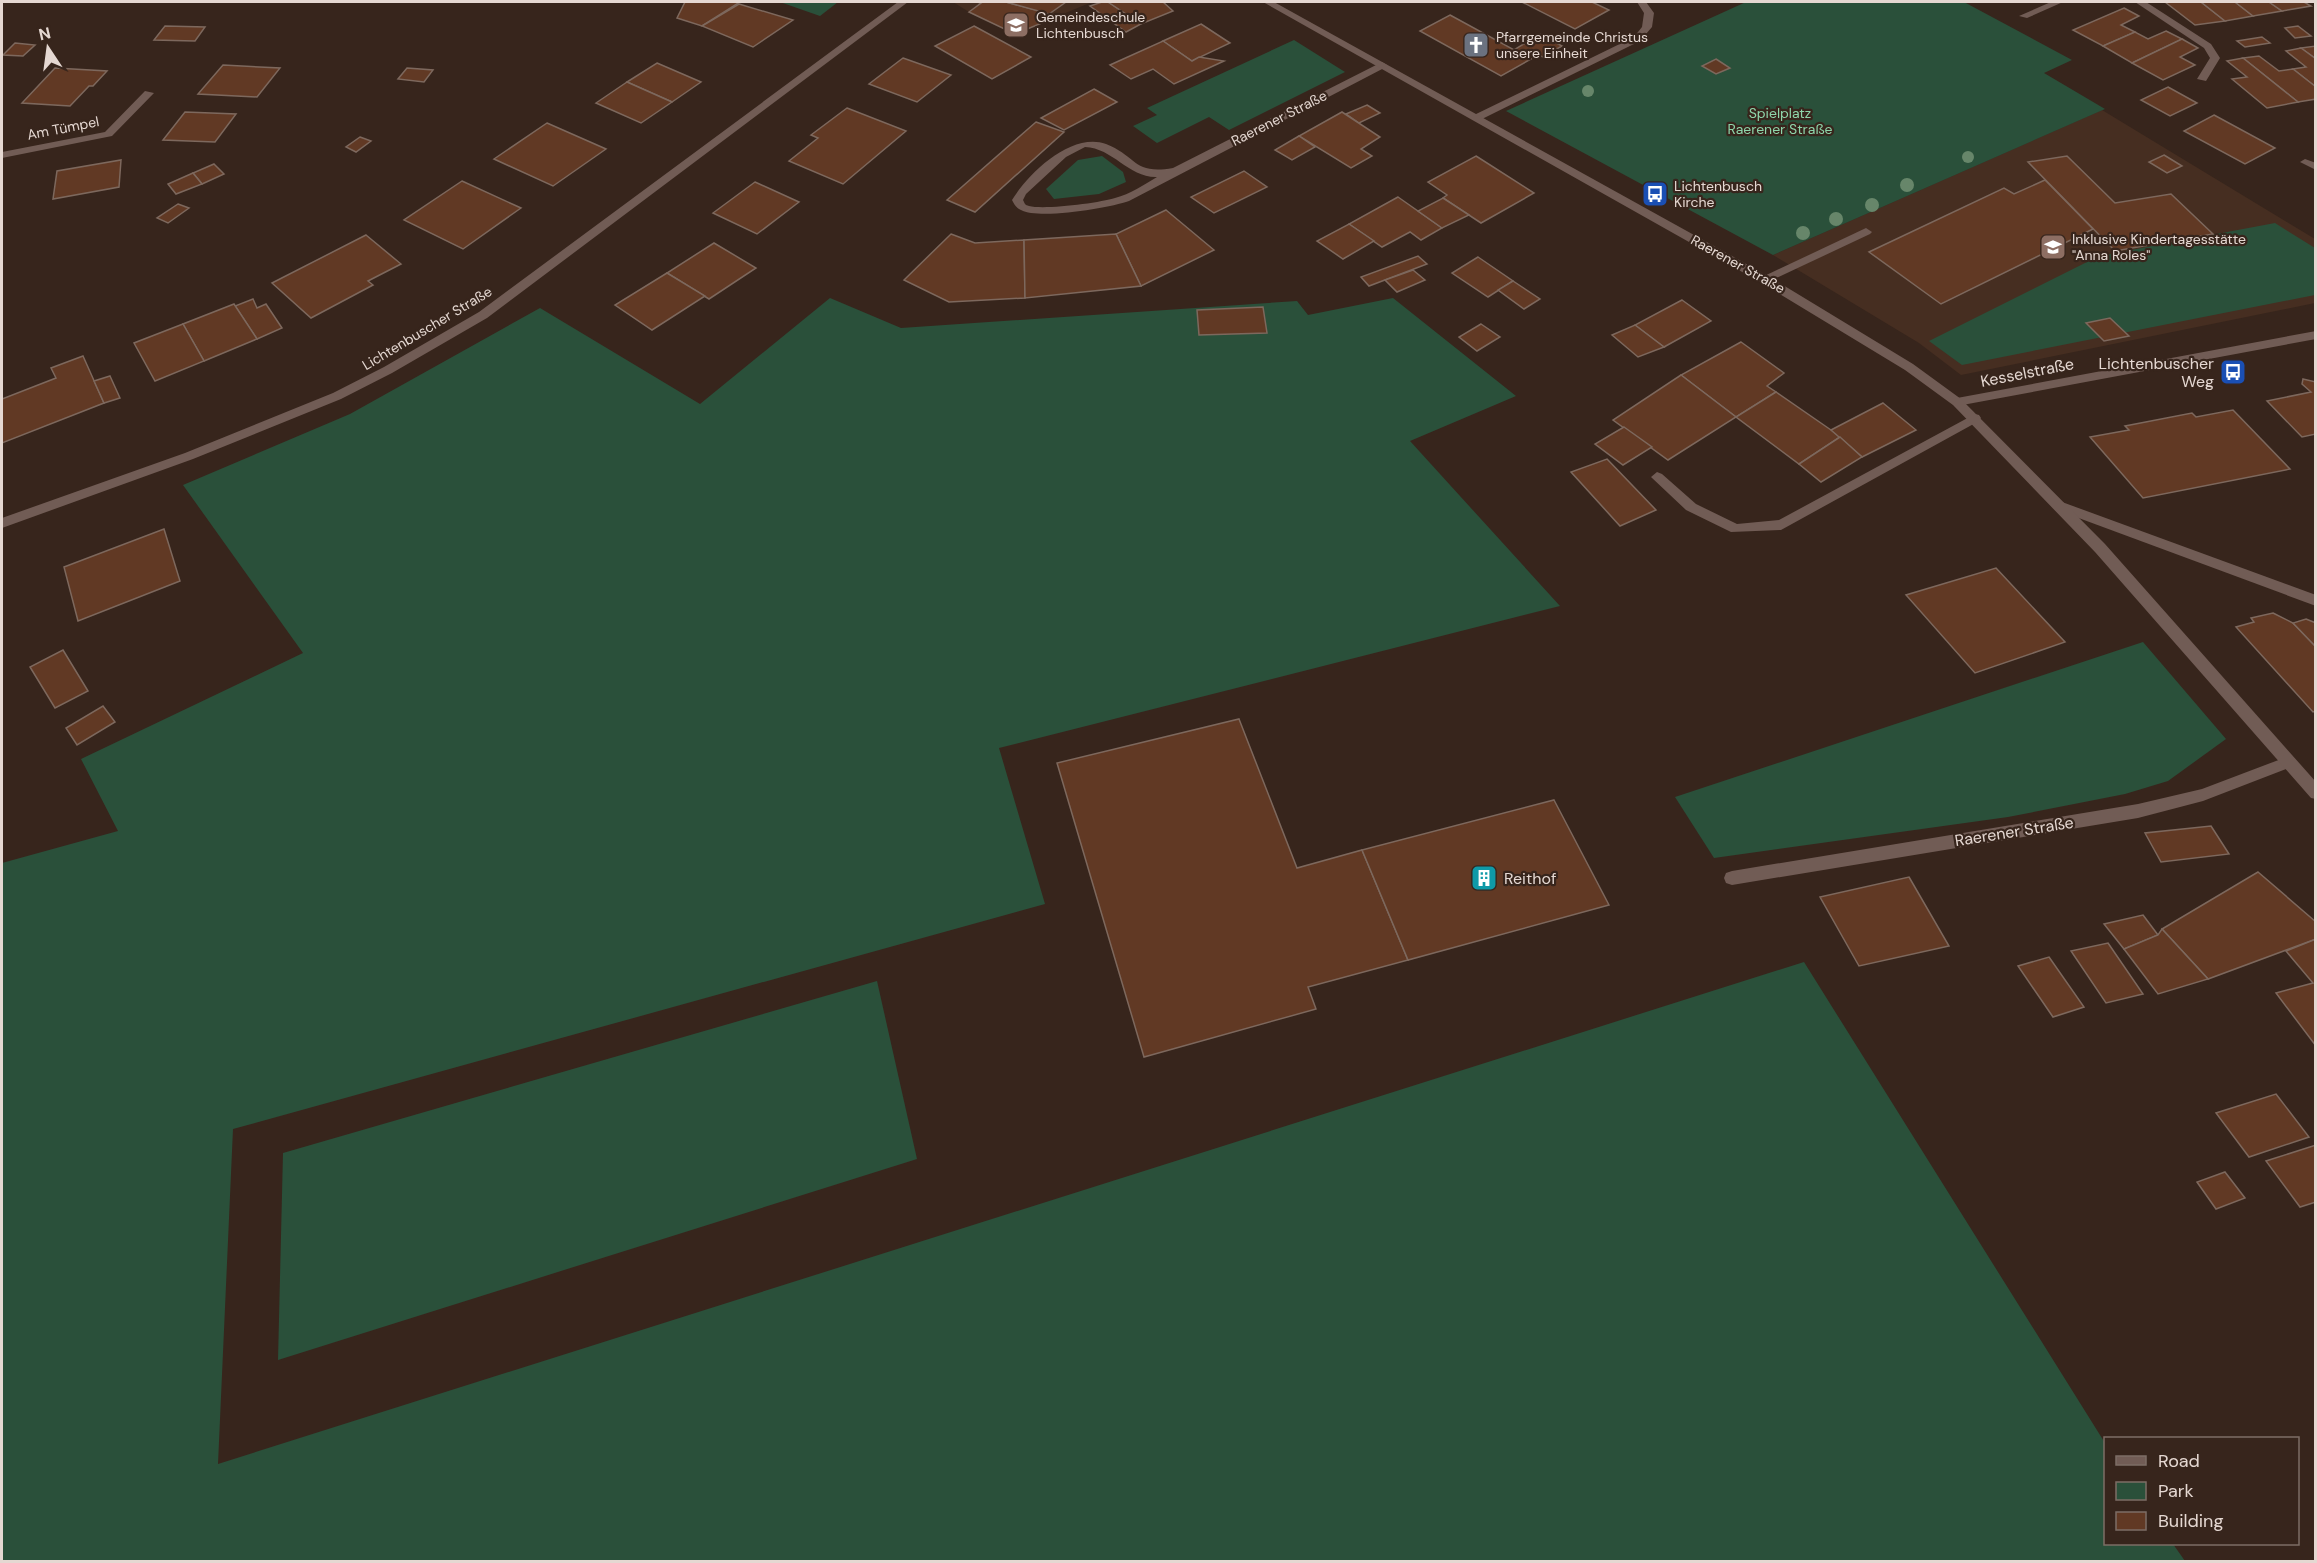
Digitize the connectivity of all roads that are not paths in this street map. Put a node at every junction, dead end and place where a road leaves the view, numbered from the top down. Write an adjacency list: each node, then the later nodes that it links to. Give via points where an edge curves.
1 (903, 2): 20 (street, Lichtenbuscher Straße, via 483,315 337,396 200,452)
2 (1268, 2): 7 (street, Raerener Straße)
3 (1642, 2): 10 (street, via 1649,13 1647,27 1637,39)
4 (2058, 2): 6 (street)
5 (2140, 2): 8 (street, via 2208,46 2215,58)
6 (2024, 16)
7 (1382, 65): 10 (street, Raerener Straße); 12 (street, Raerener Straße)
8 (2202, 79)
9 (149, 93): 11 (street, Am Tümpel, via 108,134)
10 (1476, 118): 14 (street, Raerener Straße)
11 (2, 155)
12 (1176, 171): 12 (street, Raerener Straße, via 1144,173 1104,145 1092,143 1073,147 1017,200 1030,210 1110,202)
13 (1866, 232): 14 (street)
14 (1764, 279): 16 (street, Raerener Straße, via 1910,367)
15 (2316, 335): 16 (street, Kesselstraße)
16 (1957, 402): 17 (street, Raerener Straße)
17 (1975, 418): 18 (street, via 1781,525 1736,529 1691,507); 19 (street, Raerener Straße)
18 (1657, 477)
19 (2062, 507): 21 (street, Raerener Straße); 22 (street, Raerener Straße)
20 (2, 524)
21 (2316, 601)
22 (2289, 762): 23 (street, Raerener Straße); 24 (street, Raerener Straße, via 2203,795 2138,811)
23 (2316, 793)
24 (1732, 878)

